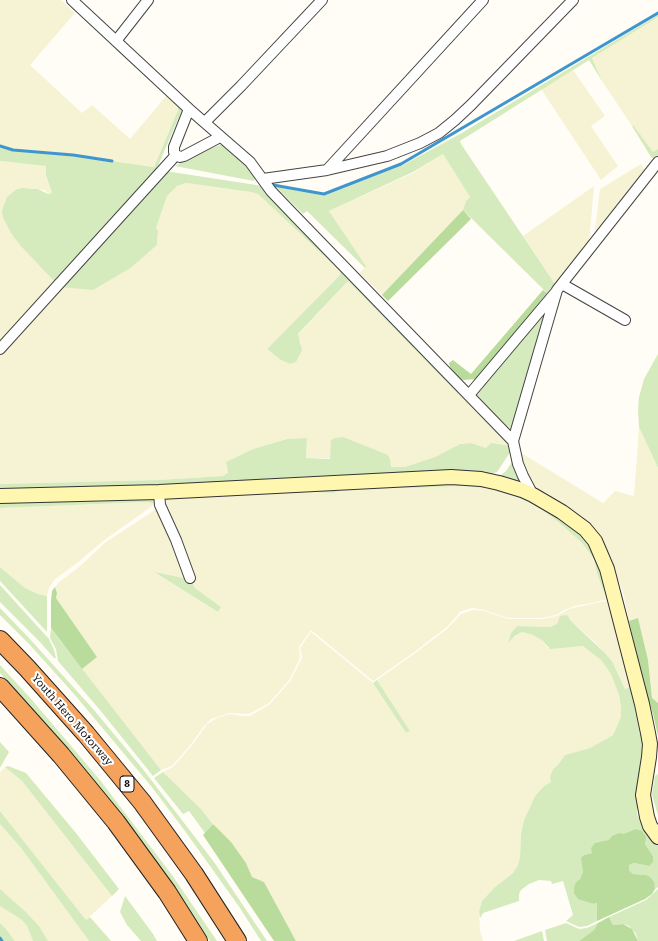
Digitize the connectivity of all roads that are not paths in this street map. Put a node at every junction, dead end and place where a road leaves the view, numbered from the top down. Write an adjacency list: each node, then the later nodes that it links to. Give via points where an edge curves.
1 (72, 0): 6 (street)
2 (148, 0): 6 (street)
3 (322, 0): 8 (street)
4 (483, 0): 12 (street)
5 (573, 0): 12 (street, via 471,105 439,133 387,156)
6 (116, 41): 7 (street)
7 (190, 109): 8 (street); 10 (street, via 174,147)
8 (205, 122): 9 (street)
9 (220, 137): 10 (street, via 184,156); 13 (street, via 250,162)
10 (176, 155): 16 (street)
11 (658, 162): 14 (street)
12 (327, 170): 13 (street)
13 (263, 179): 17 (street, via 294,215)
14 (560, 287): 15 (street); 17 (street); 18 (street)
15 (625, 320)
16 (0, 349)
17 (469, 395): 18 (street)
18 (513, 441): 20 (street, via 522,476)
19 (159, 492): 20 (street, via 466,477 500,483); 21 (street); 22 (street, via 160,505)
20 (533, 495): 25 (street, via 562,512 585,530 595,541 607,569 648,733 649,757 643,795 650,826)
21 (0, 496)
22 (190, 578)
23 (0, 640): 27 (highway, Youth Hero Motorway / 8, via 86,734 142,802 194,874)
24 (0, 687): 26 (highway, via 116,822)
25 (658, 837)
26 (198, 941)
27 (237, 941)

